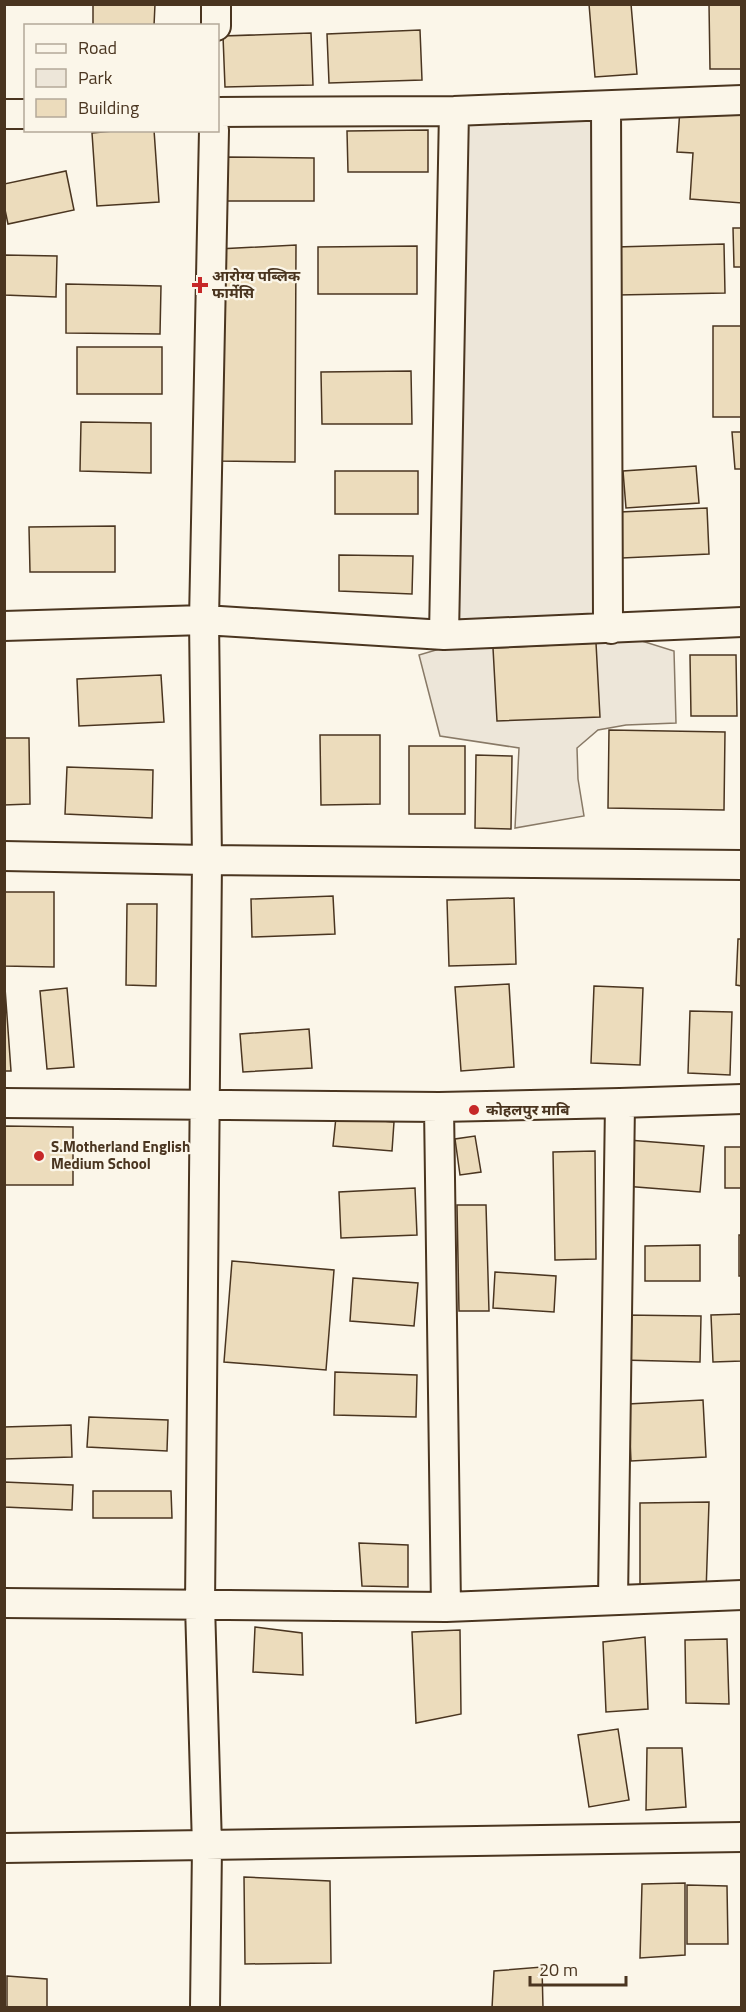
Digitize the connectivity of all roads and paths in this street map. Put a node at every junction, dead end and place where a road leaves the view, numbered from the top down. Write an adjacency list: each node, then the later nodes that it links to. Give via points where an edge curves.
1 (216, 4): 2 (street)
2 (216, 24)
3 (741, 100): 4 (street)
4 (606, 106): 5 (street); 13 (street)
5 (454, 111): 6 (street); 14 (street)
6 (219, 112)
7 (4, 114): 8 (street)
8 (24, 114)
9 (214, 132): 10 (street)
10 (204, 620): 12 (street); 14 (street); 16 (street)
11 (741, 622): 13 (street)
12 (4, 626)
13 (610, 629): 14 (street)
14 (444, 635)
15 (4, 856): 16 (street)
16 (207, 860): 17 (street); 20 (street)
17 (741, 865)
18 (741, 1099): 21 (street)
19 (4, 1103): 20 (street)
20 (205, 1104): 22 (street); 26 (street)
21 (620, 1104): 22 (street); 24 (street)
22 (439, 1107): 27 (street)
23 (741, 1595): 24 (street)
24 (613, 1600): 27 (street)
25 (4, 1603): 26 (street)
26 (200, 1605): 27 (street); 29 (street)
27 (446, 1607)
28 (741, 1837): 29 (street)
29 (207, 1846): 30 (street); 31 (street)
30 (4, 1848)
31 (206, 2007)

